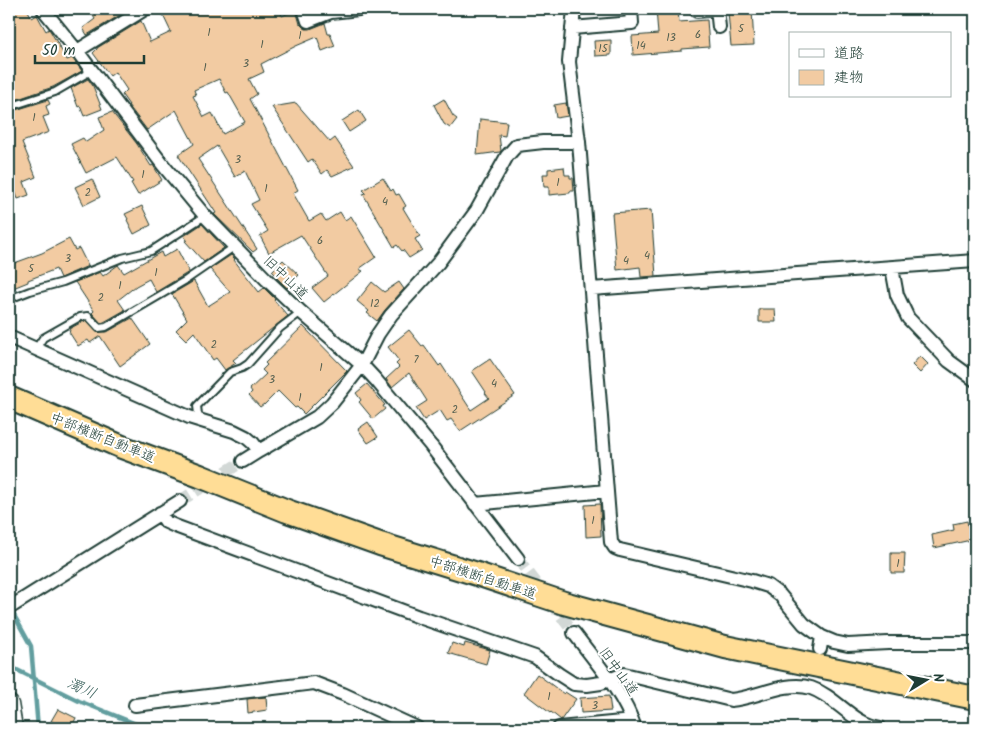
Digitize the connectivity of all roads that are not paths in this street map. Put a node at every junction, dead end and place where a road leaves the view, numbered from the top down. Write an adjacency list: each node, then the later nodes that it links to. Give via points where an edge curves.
1 (44, 9): 11 (street, 旧中山道)
2 (145, 9): 11 (street)
3 (304, 9): 4 (street, via 308,21 331,12)
4 (359, 9)
5 (574, 9): 10 (street)
6 (631, 9): 10 (street, via 632,23)
7 (717, 9): 8 (street); 9 (street)
8 (697, 11)
9 (719, 27)
10 (572, 28): 14 (street, via 569,62)
11 (77, 51): 12 (street, 旧中山道)
12 (91, 71): 13 (lane, via 55,92); 15 (street, 旧中山道)
13 (9, 107)
14 (579, 142): 19 (street); 24 (street, via 517,145 507,156 477,210 438,263 391,315)
15 (205, 216): 16 (street, 旧中山道); 20 (lane, via 151,251 122,258)
16 (234, 247): 21 (street, 旧中山道); 23 (lane, via 186,280 106,327 99,328 88,316 80,317 43,338)
17 (975, 260): 18 (street)
18 (892, 268): 19 (street); 25 (street, via 897,295 908,318 949,361)
19 (591, 290): 30 (street)
20 (9, 299)
21 (301, 312): 24 (street, 旧中山道); 27 (lane, via 280,328 248,364 230,372 197,406)
22 (9, 336): 23 (street)
23 (37, 348): 27 (street)
24 (362, 365): 28 (street, via 317,417); 32 (street, 旧中山道, via 419,431)
25 (975, 380)
26 (9, 398): 39 (highway, 中部横断自動車道, via 287,510 380,544 564,603 725,647)
27 (200, 421): 28 (street, via 246,437)
28 (259, 451): 29 (street)
29 (243, 462)
30 (606, 490): 32 (street); 37 (street, via 611,542 615,548 768,586 780,595 821,643)
31 (180, 501): 33 (street)
32 (475, 504): 34 (street, 旧中山道)
33 (160, 513): 35 (street); 38 (street, via 166,522 175,526 535,657 574,684)
34 (518, 559)
35 (11, 607)
36 (574, 633): 38 (street, 旧中山道)
37 (975, 643)
38 (609, 680): 41 (street, 旧中山道, via 626,704); 45 (street, via 624,674 731,700 811,684 859,722)
39 (975, 698)
40 (135, 705): 43 (street, via 314,682)
41 (634, 725): 42 (street)
42 (599, 726): 44 (street)
43 (417, 728)
44 (559, 728)
45 (880, 728)

